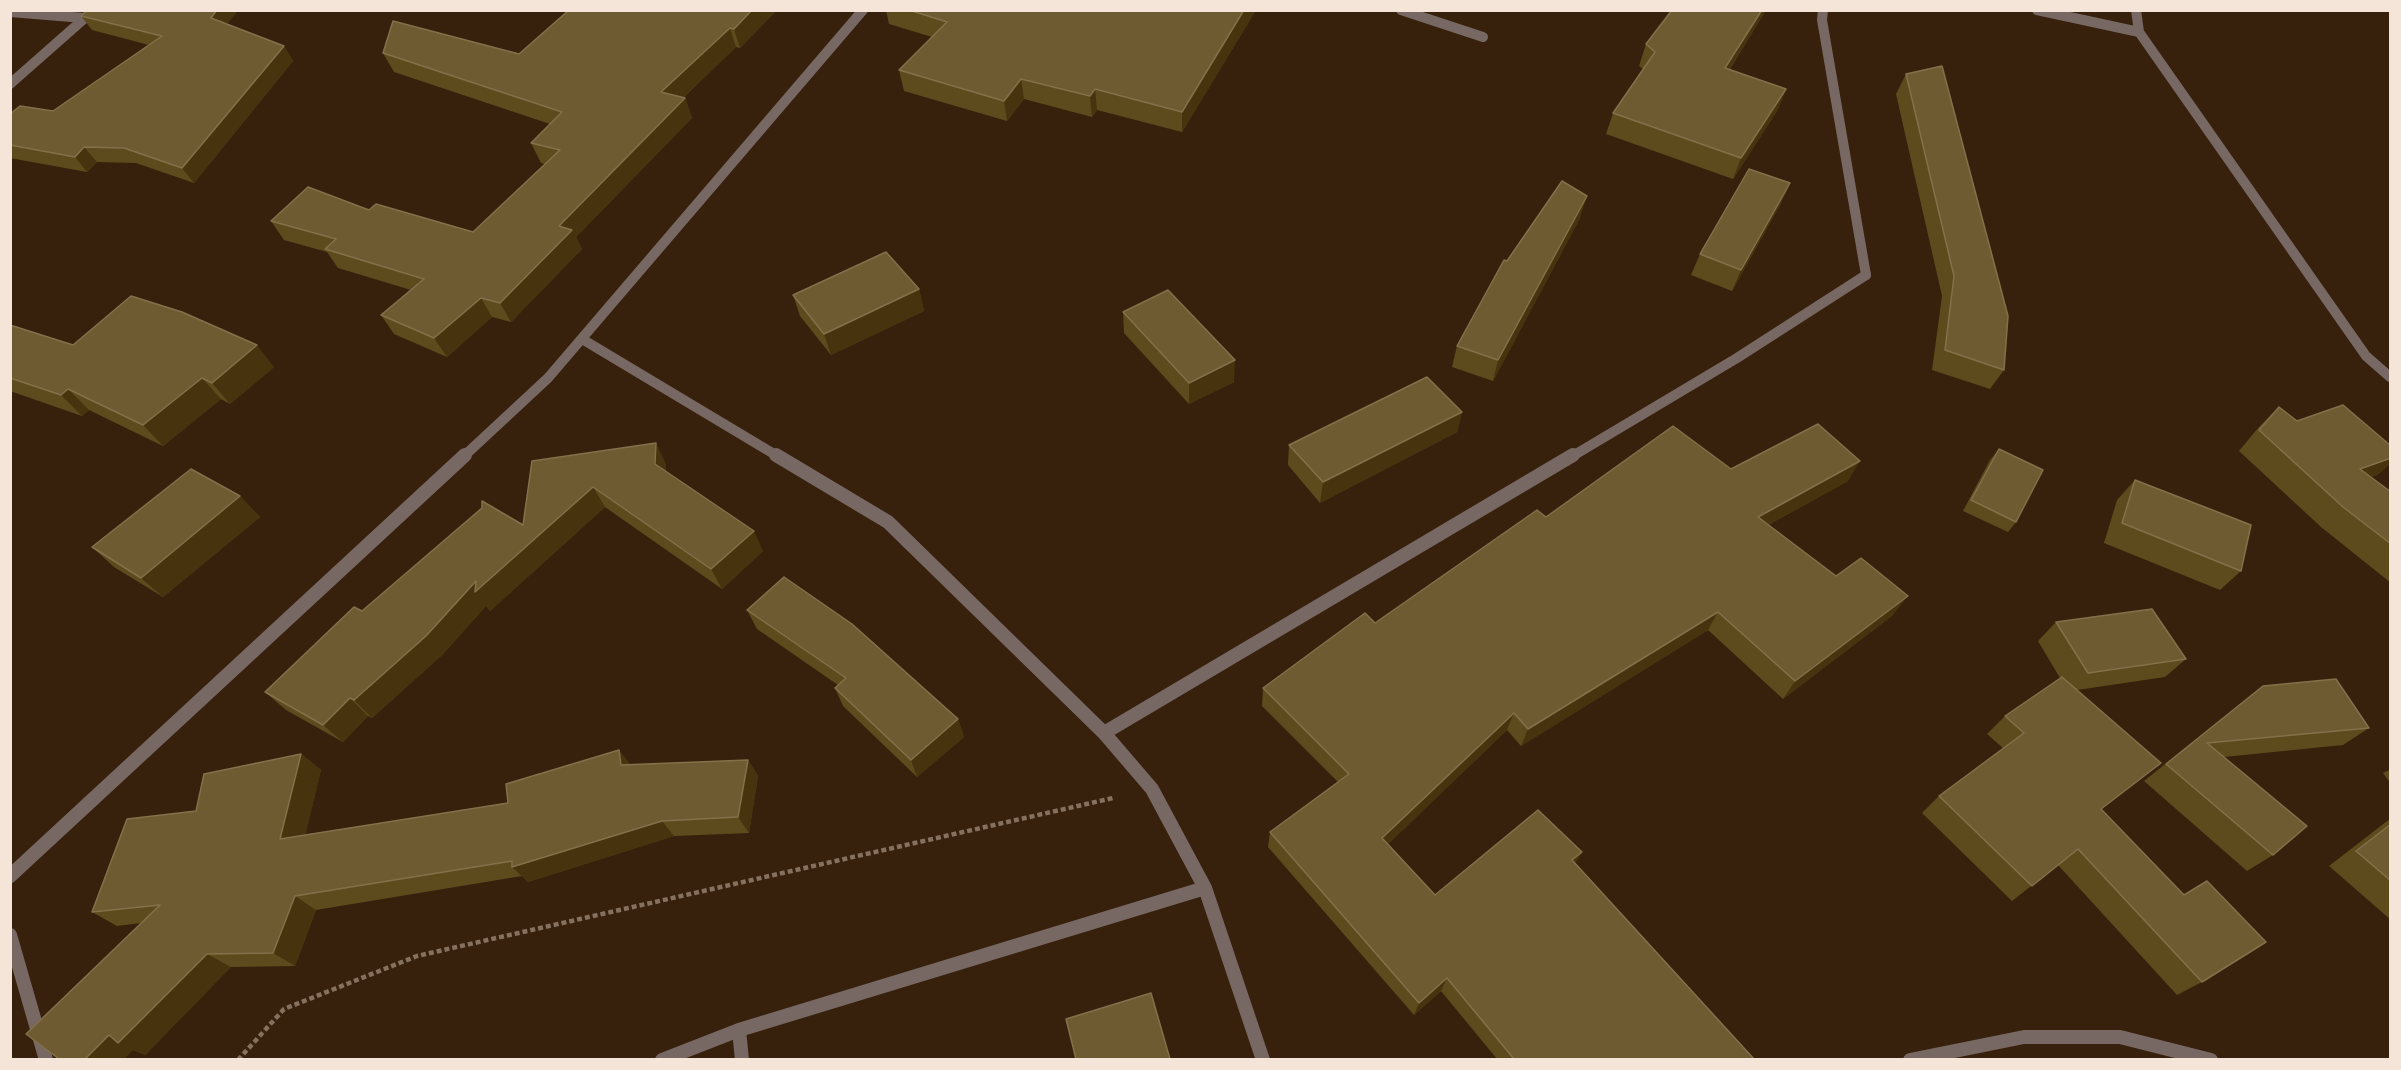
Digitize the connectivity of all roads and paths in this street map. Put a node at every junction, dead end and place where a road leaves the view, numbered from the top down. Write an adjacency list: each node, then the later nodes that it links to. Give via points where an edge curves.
1 (94, 10): 8 (street)
2 (864, 10): 12 (street)
3 (1401, 10): 10 (street)
4 (1823, 10): 14 (street, via 1866,275 1737,358)
5 (2037, 10): 9 (street)
6 (2136, 10): 9 (street)
7 (10, 12): 8 (street)
8 (84, 18): 11 (street)
9 (2139, 32): 13 (street, via 2366,356)
10 (1483, 37)
11 (10, 84)
12 (582, 339): 14 (street, via 888,522); 16 (street, via 548,378)
13 (2391, 377)
14 (1104, 733): 15 (street)
15 (1152, 789): 17 (street); 21 (path, via 417,956 284,1008)
16 (10, 876)
17 (1205, 888): 19 (street); 24 (street)
18 (10, 935): 20 (street)
19 (739, 1030): 22 (street); 23 (street)
20 (46, 1059)
21 (238, 1059)
22 (662, 1059)
23 (742, 1059)
24 (1263, 1059)
25 (1910, 1059): 26 (street, via 2024,1037 2120,1037)
26 (2211, 1059)

